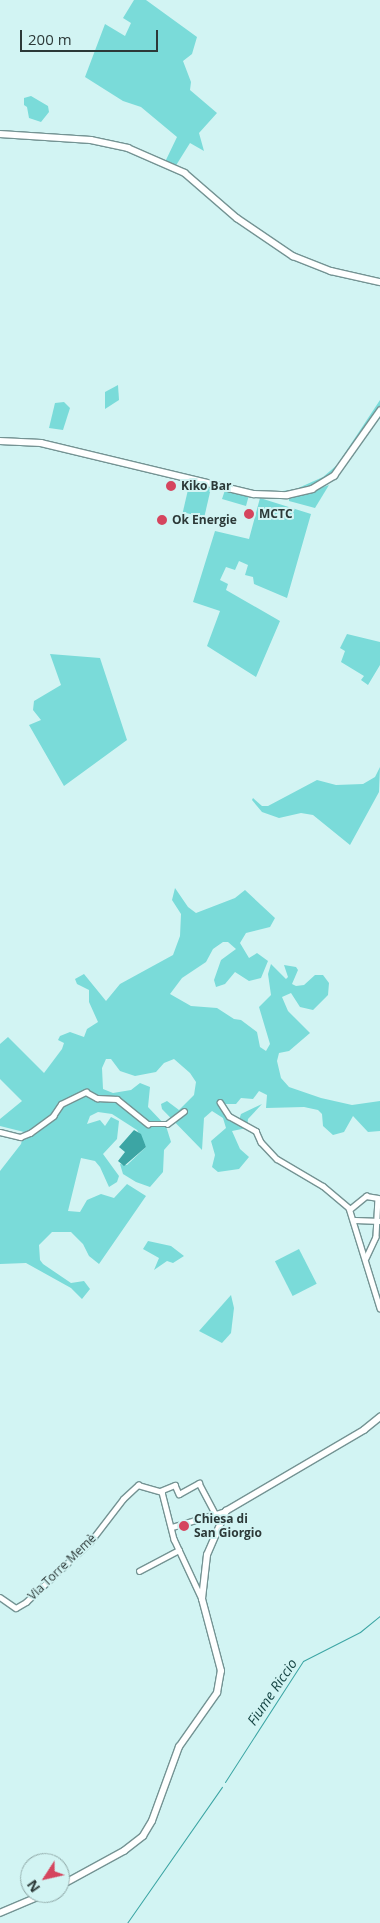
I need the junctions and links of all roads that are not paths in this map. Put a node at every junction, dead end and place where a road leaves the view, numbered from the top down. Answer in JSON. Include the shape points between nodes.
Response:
{"nodes":[{"id":1,"x":0,"y":134,"type":"edge"},
{"id":2,"x":380,"y":282,"type":"edge"},
{"id":3,"x":380,"y":411,"type":"edge"},
{"id":4,"x":0,"y":441,"type":"edge"},
{"id":5,"x":220,"y":1102,"type":"dead end"},
{"id":6,"x":184,"y":1111,"type":"dead end"},
{"id":7,"x":0,"y":1132,"type":"edge"},
{"id":8,"x":350,"y":1209,"type":"junction"},
{"id":9,"x":355,"y":1220,"type":"junction"},
{"id":10,"x":378,"y":1221,"type":"edge"},
{"id":11,"x":366,"y":1258,"type":"junction"},
{"id":12,"x":380,"y":1308,"type":"edge"},
{"id":13,"x":380,"y":1417,"type":"edge"},
{"id":14,"x":160,"y":1491,"type":"junction"},
{"id":15,"x":226,"y":1511,"type":"junction"},
{"id":16,"x":215,"y":1512,"type":"junction"},
{"id":17,"x":172,"y":1527,"type":"junction"},
{"id":18,"x":179,"y":1550,"type":"junction"},
{"id":19,"x":139,"y":1571,"type":"dead end"},
{"id":20,"x":0,"y":1596,"type":"edge"},
{"id":21,"x":202,"y":1599,"type":"junction"},
{"id":22,"x":70,"y":1881,"type":"edge"},
{"id":23,"x":24,"y":1903,"type":"edge"},
{"id":24,"x":0,"y":1913,"type":"edge"}],
"edges":[{"from":1,"to":2,"type":"main road","via":[[78,138],[128,148],[185,173],[237,218],[293,256],[331,271]]},
{"from":3,"to":4,"type":"main road","via":[[334,476],[312,489],[287,495],[254,494],[41,443]]},
{"from":5,"to":8,"type":"street","via":[[229,1116],[256,1131],[277,1160],[323,1186]]},
{"from":6,"to":7,"type":"street","via":[[167,1124],[148,1124],[117,1099],[97,1098],[86,1092],[60,1104],[53,1116],[30,1133],[20,1136]]},
{"from":8,"to":9,"type":"street"},
{"from":8,"to":10,"type":"street","via":[[366,1196],[377,1197]]},
{"from":9,"to":10,"type":"street"},
{"from":9,"to":11,"type":"street"},
{"from":10,"to":11,"type":"street"},
{"from":11,"to":12,"type":"street"},
{"from":13,"to":15,"type":"main road","via":[[364,1430]]},
{"from":14,"to":16,"type":"street","via":[[175,1485],[179,1494],[199,1483]]},
{"from":14,"to":17,"type":"street"},
{"from":14,"to":20,"type":"street","name":"Via Torre Memè","via":[[138,1485],[90,1542],[26,1602],[16,1608]]},
{"from":15,"to":16,"type":"street"},
{"from":15,"to":21,"type":"main road","via":[[207,1555]]},
{"from":16,"to":17,"type":"street"},
{"from":17,"to":18,"type":"street"},
{"from":18,"to":19,"type":"street"},
{"from":18,"to":21,"type":"street"},
{"from":21,"to":22,"type":"main road","via":[[221,1672],[217,1693],[179,1747],[152,1821],[143,1836],[124,1851]]},
{"from":23,"to":24,"type":"main road"}]}
